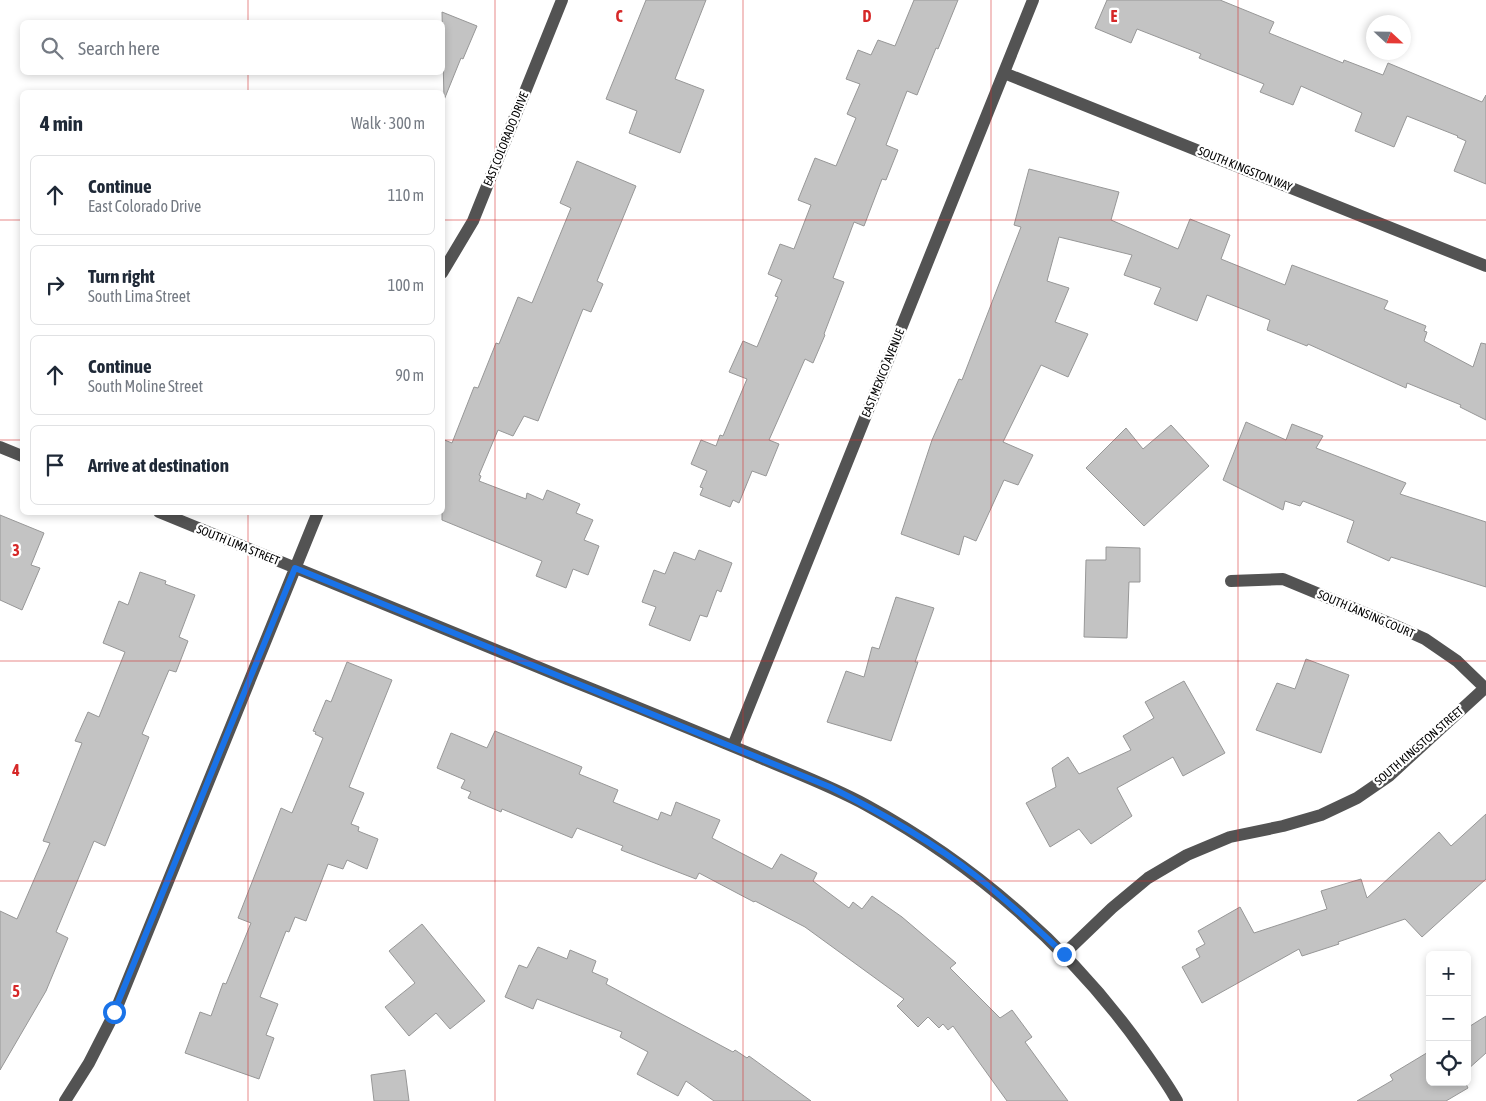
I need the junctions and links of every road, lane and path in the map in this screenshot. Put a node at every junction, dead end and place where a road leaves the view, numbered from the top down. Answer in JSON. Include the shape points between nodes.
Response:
{"nodes":[{"id":1,"x":562,"y":0,"type":"edge"},
{"id":2,"x":1033,"y":0,"type":"edge"},
{"id":3,"x":1004,"y":73,"type":"junction"},
{"id":4,"x":1486,"y":266,"type":"edge"},
{"id":5,"x":445,"y":268,"type":"edge"},
{"id":6,"x":0,"y":446,"type":"edge"},
{"id":7,"x":20,"y":455,"type":"edge"},
{"id":8,"x":166,"y":515,"type":"edge"},
{"id":9,"x":317,"y":515,"type":"edge"},
{"id":10,"x":295,"y":568,"type":"junction"},
{"id":11,"x":1230,"y":581,"type":"dead end"},
{"id":12,"x":1486,"y":688,"type":"edge"},
{"id":13,"x":733,"y":746,"type":"junction"},
{"id":14,"x":1064,"y":954,"type":"junction"},
{"id":15,"x":65,"y":1101,"type":"edge"},
{"id":16,"x":1177,"y":1101,"type":"edge"}],
"edges":[{"from":1,"to":5,"type":"street","name":"EAST COLORADO DRIVE","via":[[473,221]]},
{"from":2,"to":3,"type":"street","name":"EAST MEXICO AVENUE"},
{"from":3,"to":4,"type":"street","name":"SOUTH KINGSTON WAY"},
{"from":3,"to":13,"type":"street","name":"EAST MEXICO AVENUE"},
{"from":6,"to":7,"type":"street"},
{"from":8,"to":10,"type":"street","name":"SOUTH LIMA STREET"},
{"from":9,"to":10,"type":"street"},
{"from":10,"to":13,"type":"street","name":"SOUTH LIMA STREET"},
{"from":10,"to":15,"type":"street","via":[[114,1012],[89,1063]]},
{"from":11,"to":12,"type":"street","name":"SOUTH LANSING COURT","via":[[1283,579],[1386,621],[1425,639],[1457,661]]},
{"from":12,"to":14,"type":"street","name":"SOUTH KINGSTON STREET","via":[[1389,776],[1356,798],[1321,815],[1230,838],[1187,855],[1148,878]]},
{"from":13,"to":14,"type":"street","name":"SOUTH LIMA STREET","via":[[868,806],[940,850],[1008,901]]},
{"from":14,"to":16,"type":"street","name":"SOUTH LIMA STREET","via":[[1120,1018]]}]}
